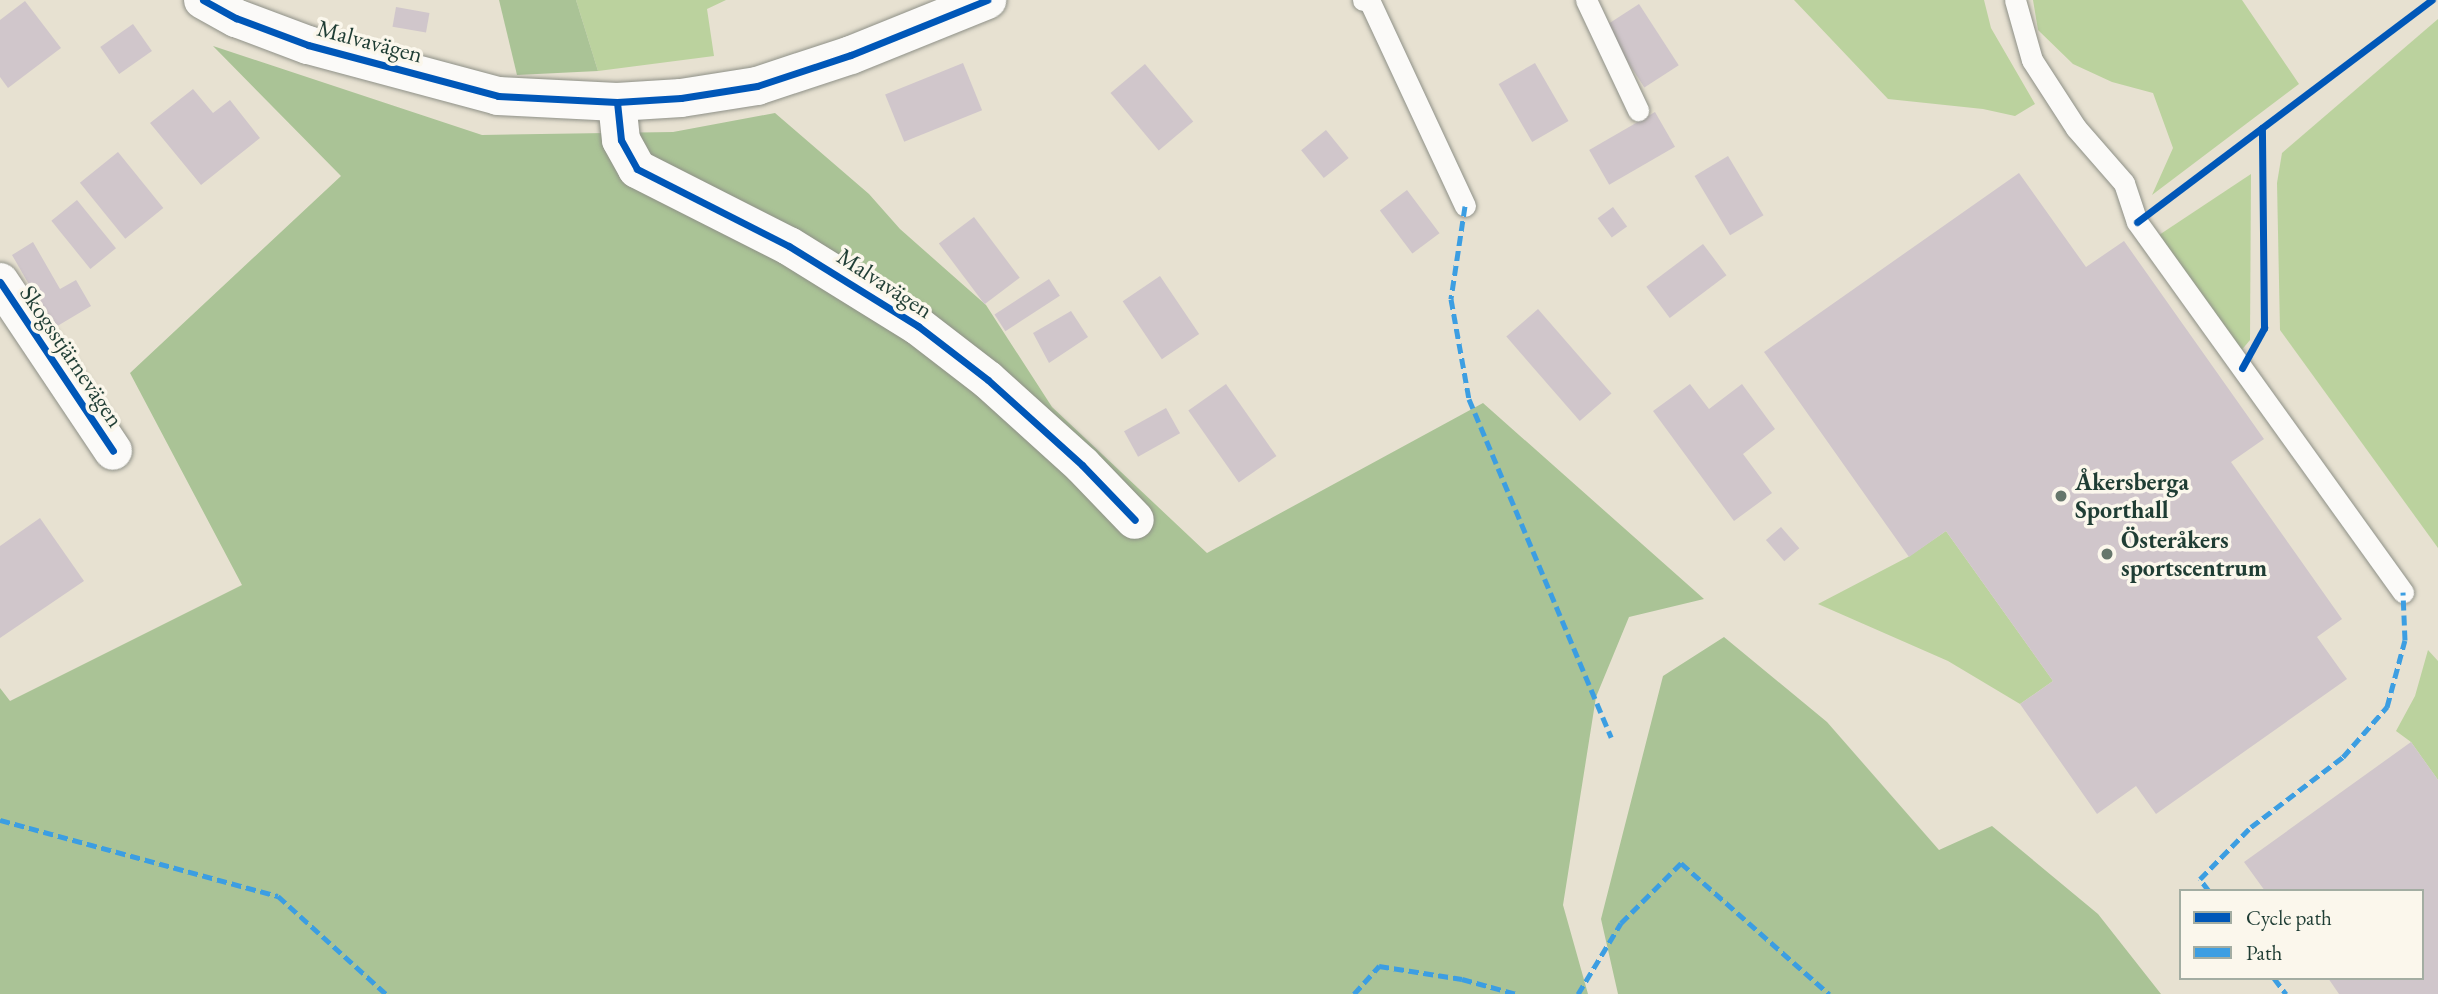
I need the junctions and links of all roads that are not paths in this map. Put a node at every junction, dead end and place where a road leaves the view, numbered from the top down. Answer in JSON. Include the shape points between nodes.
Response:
{"nodes":[{"id":1,"x":202,"y":0,"type":"edge"},
{"id":2,"x":987,"y":0,"type":"edge"},
{"id":3,"x":1363,"y":0,"type":"edge"},
{"id":4,"x":1370,"y":0,"type":"edge"},
{"id":5,"x":1586,"y":0,"type":"edge"},
{"id":6,"x":2015,"y":0,"type":"edge"},
{"id":7,"x":617,"y":102,"type":"junction"},
{"id":8,"x":1638,"y":110,"type":"dead end"},
{"id":9,"x":1465,"y":206,"type":"dead end"},
{"id":10,"x":0,"y":282,"type":"edge"},
{"id":11,"x":113,"y":451,"type":"dead end"},
{"id":12,"x":1135,"y":520,"type":"dead end"},
{"id":13,"x":2403,"y":592,"type":"dead end"}],
"edges":[{"from":1,"to":7,"type":"street","name":"Malvavägen","via":[[236,19],[308,46],[498,96]]},
{"from":2,"to":7,"type":"street","name":"Malvavägen","via":[[851,55],[757,86]]},
{"from":3,"to":4,"type":"lane"},
{"from":4,"to":9,"type":"lane"},
{"from":5,"to":8,"type":"lane"},
{"from":6,"to":13,"type":"lane","via":[[2032,60],[2076,128],[2123,183],[2137,222]]},
{"from":7,"to":12,"type":"street","name":"Malvavägen","via":[[621,139],[638,169],[789,246],[918,326],[997,388]]},
{"from":10,"to":11,"type":"street","name":"Skogsstjärnevägen"}]}
